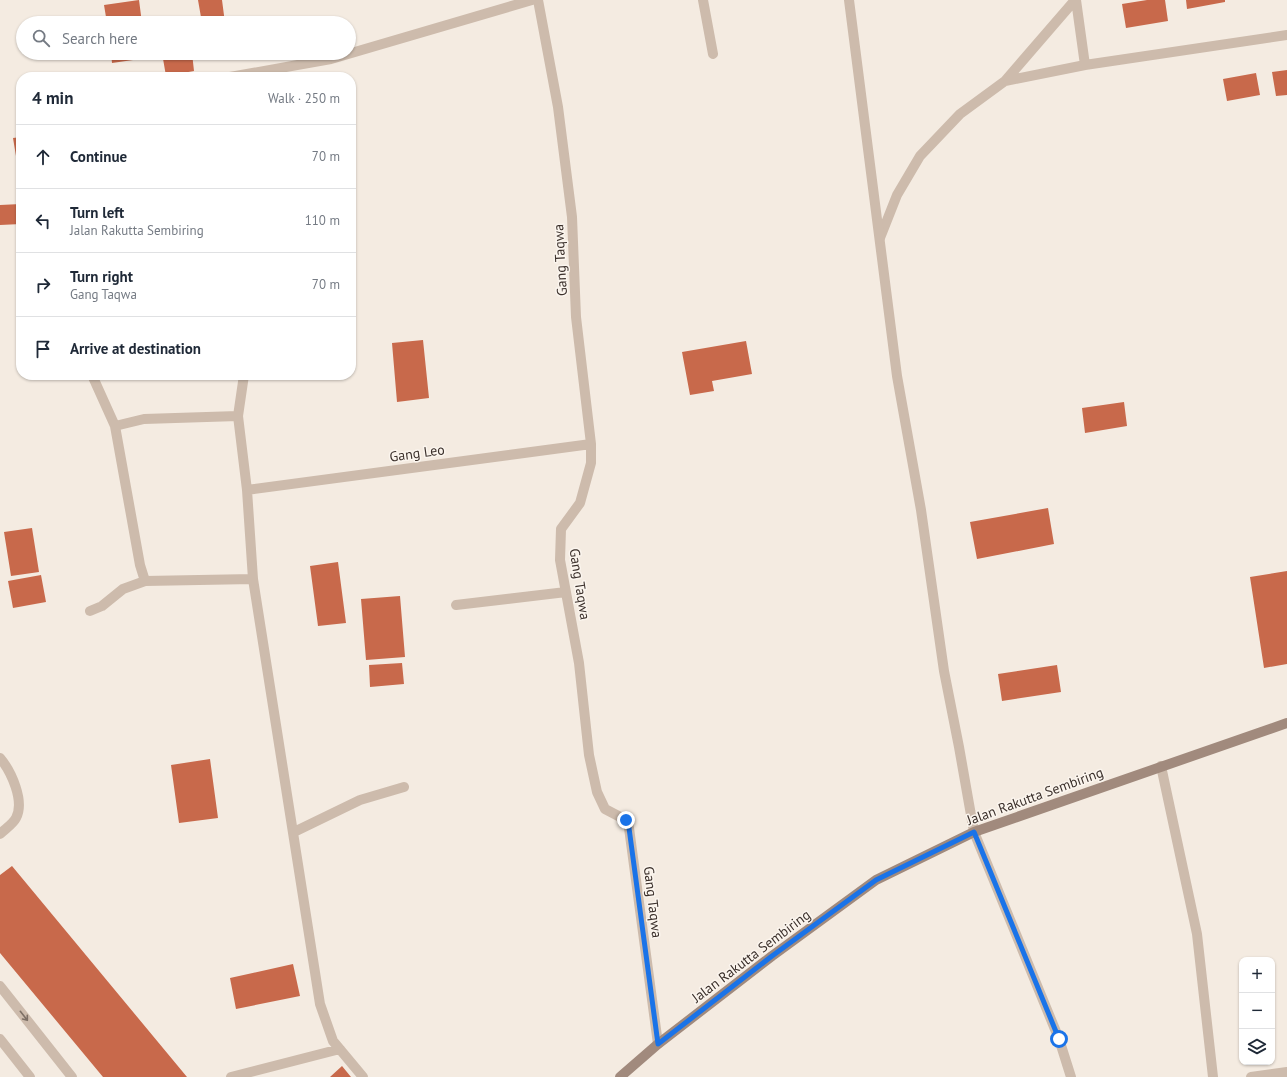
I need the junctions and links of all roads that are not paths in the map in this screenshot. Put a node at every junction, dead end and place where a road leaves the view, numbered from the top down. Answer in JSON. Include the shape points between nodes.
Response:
{"nodes":[{"id":1,"x":532,"y":0,"type":"edge"},
{"id":2,"x":538,"y":0,"type":"edge"},
{"id":3,"x":703,"y":0,"type":"edge"},
{"id":4,"x":849,"y":0,"type":"edge"},
{"id":5,"x":1075,"y":0,"type":"edge"},
{"id":6,"x":1287,"y":35,"type":"edge"},
{"id":7,"x":356,"y":52,"type":"edge"},
{"id":8,"x":713,"y":54,"type":"dead end"},
{"id":9,"x":327,"y":60,"type":"edge"},
{"id":10,"x":1085,"y":65,"type":"junction"},
{"id":11,"x":283,"y":72,"type":"edge"},
{"id":12,"x":1005,"y":81,"type":"junction"},
{"id":13,"x":880,"y":238,"type":"junction"},
{"id":14,"x":94,"y":380,"type":"edge"},
{"id":15,"x":243,"y":380,"type":"edge"},
{"id":16,"x":238,"y":416,"type":"junction"},
{"id":17,"x":115,"y":426,"type":"junction"},
{"id":18,"x":591,"y":444,"type":"junction"},
{"id":19,"x":247,"y":490,"type":"junction"},
{"id":20,"x":253,"y":579,"type":"junction"},
{"id":21,"x":145,"y":581,"type":"junction"},
{"id":22,"x":566,"y":592,"type":"junction"},
{"id":23,"x":456,"y":605,"type":"dead end"},
{"id":24,"x":90,"y":611,"type":"dead end"},
{"id":25,"x":1287,"y":723,"type":"edge"},
{"id":26,"x":0,"y":758,"type":"edge"},
{"id":27,"x":1161,"y":766,"type":"junction"},
{"id":28,"x":404,"y":787,"type":"dead end"},
{"id":29,"x":294,"y":832,"type":"junction"},
{"id":30,"x":974,"y":832,"type":"junction"},
{"id":31,"x":0,"y":834,"type":"edge"},
{"id":32,"x":0,"y":986,"type":"edge"},
{"id":33,"x":0,"y":1039,"type":"edge"},
{"id":34,"x":658,"y":1044,"type":"junction"},
{"id":35,"x":340,"y":1049,"type":"junction"},
{"id":36,"x":1287,"y":1072,"type":"edge"},
{"id":37,"x":30,"y":1077,"type":"edge"},
{"id":38,"x":72,"y":1077,"type":"edge"},
{"id":39,"x":231,"y":1077,"type":"edge"},
{"id":40,"x":363,"y":1077,"type":"edge"},
{"id":41,"x":620,"y":1077,"type":"edge"},
{"id":42,"x":1071,"y":1077,"type":"edge"},
{"id":43,"x":1213,"y":1077,"type":"edge"},
{"id":44,"x":1251,"y":1077,"type":"edge"}],
"edges":[{"from":1,"to":7,"type":"street"},
{"from":2,"to":18,"type":"street","name":"Gang Taqwa","via":[[558,107],[572,218],[576,317]]},
{"from":3,"to":8,"type":"street"},
{"from":4,"to":13,"type":"street"},
{"from":5,"to":10,"type":"street"},
{"from":5,"to":12,"type":"street"},
{"from":6,"to":10,"type":"street"},
{"from":9,"to":11,"type":"street"},
{"from":10,"to":12,"type":"street"},
{"from":12,"to":13,"type":"street","via":[[960,114],[920,156],[897,195]]},
{"from":13,"to":30,"type":"street","via":[[897,376],[921,510],[944,671]]},
{"from":14,"to":17,"type":"street"},
{"from":15,"to":16,"type":"street"},
{"from":16,"to":17,"type":"street","via":[[144,420]]},
{"from":16,"to":19,"type":"street"},
{"from":17,"to":21,"type":"street"},
{"from":18,"to":19,"type":"street","name":"Gang Leo"},
{"from":18,"to":22,"type":"street","name":"Gang Taqwa","via":[[590,463],[580,503],[561,529],[560,560]]},
{"from":19,"to":20,"type":"street"},
{"from":20,"to":21,"type":"street"},
{"from":20,"to":29,"type":"street"},
{"from":21,"to":24,"type":"street","via":[[123,589],[102,606]]},
{"from":22,"to":23,"type":"street"},
{"from":22,"to":34,"type":"street","name":"Gang Taqwa","via":[[579,663],[589,755],[597,792],[605,809],[626,820],[629,828]]},
{"from":25,"to":27,"type":"main road","name":"Jalan Rakutta Sembiring"},
{"from":26,"to":31,"type":"street","via":[[14,779],[18,804],[15,819]]},
{"from":27,"to":30,"type":"main road","name":"Jalan Rakutta Sembiring"},
{"from":27,"to":43,"type":"street","via":[[1197,934]]},
{"from":28,"to":29,"type":"street","via":[[360,800]]},
{"from":29,"to":35,"type":"street","via":[[320,1004],[333,1040]]},
{"from":30,"to":34,"type":"main road","name":"Jalan Rakutta Sembiring","via":[[876,880]]},
{"from":30,"to":42,"type":"street","via":[[1059,1039]]},
{"from":32,"to":38,"type":"street","one_way":true},
{"from":33,"to":37,"type":"street"},
{"from":34,"to":41,"type":"main road","name":"Jalan Rakutta Sembiring"},
{"from":35,"to":39,"type":"street"},
{"from":35,"to":40,"type":"street"},
{"from":36,"to":44,"type":"street"}]}
